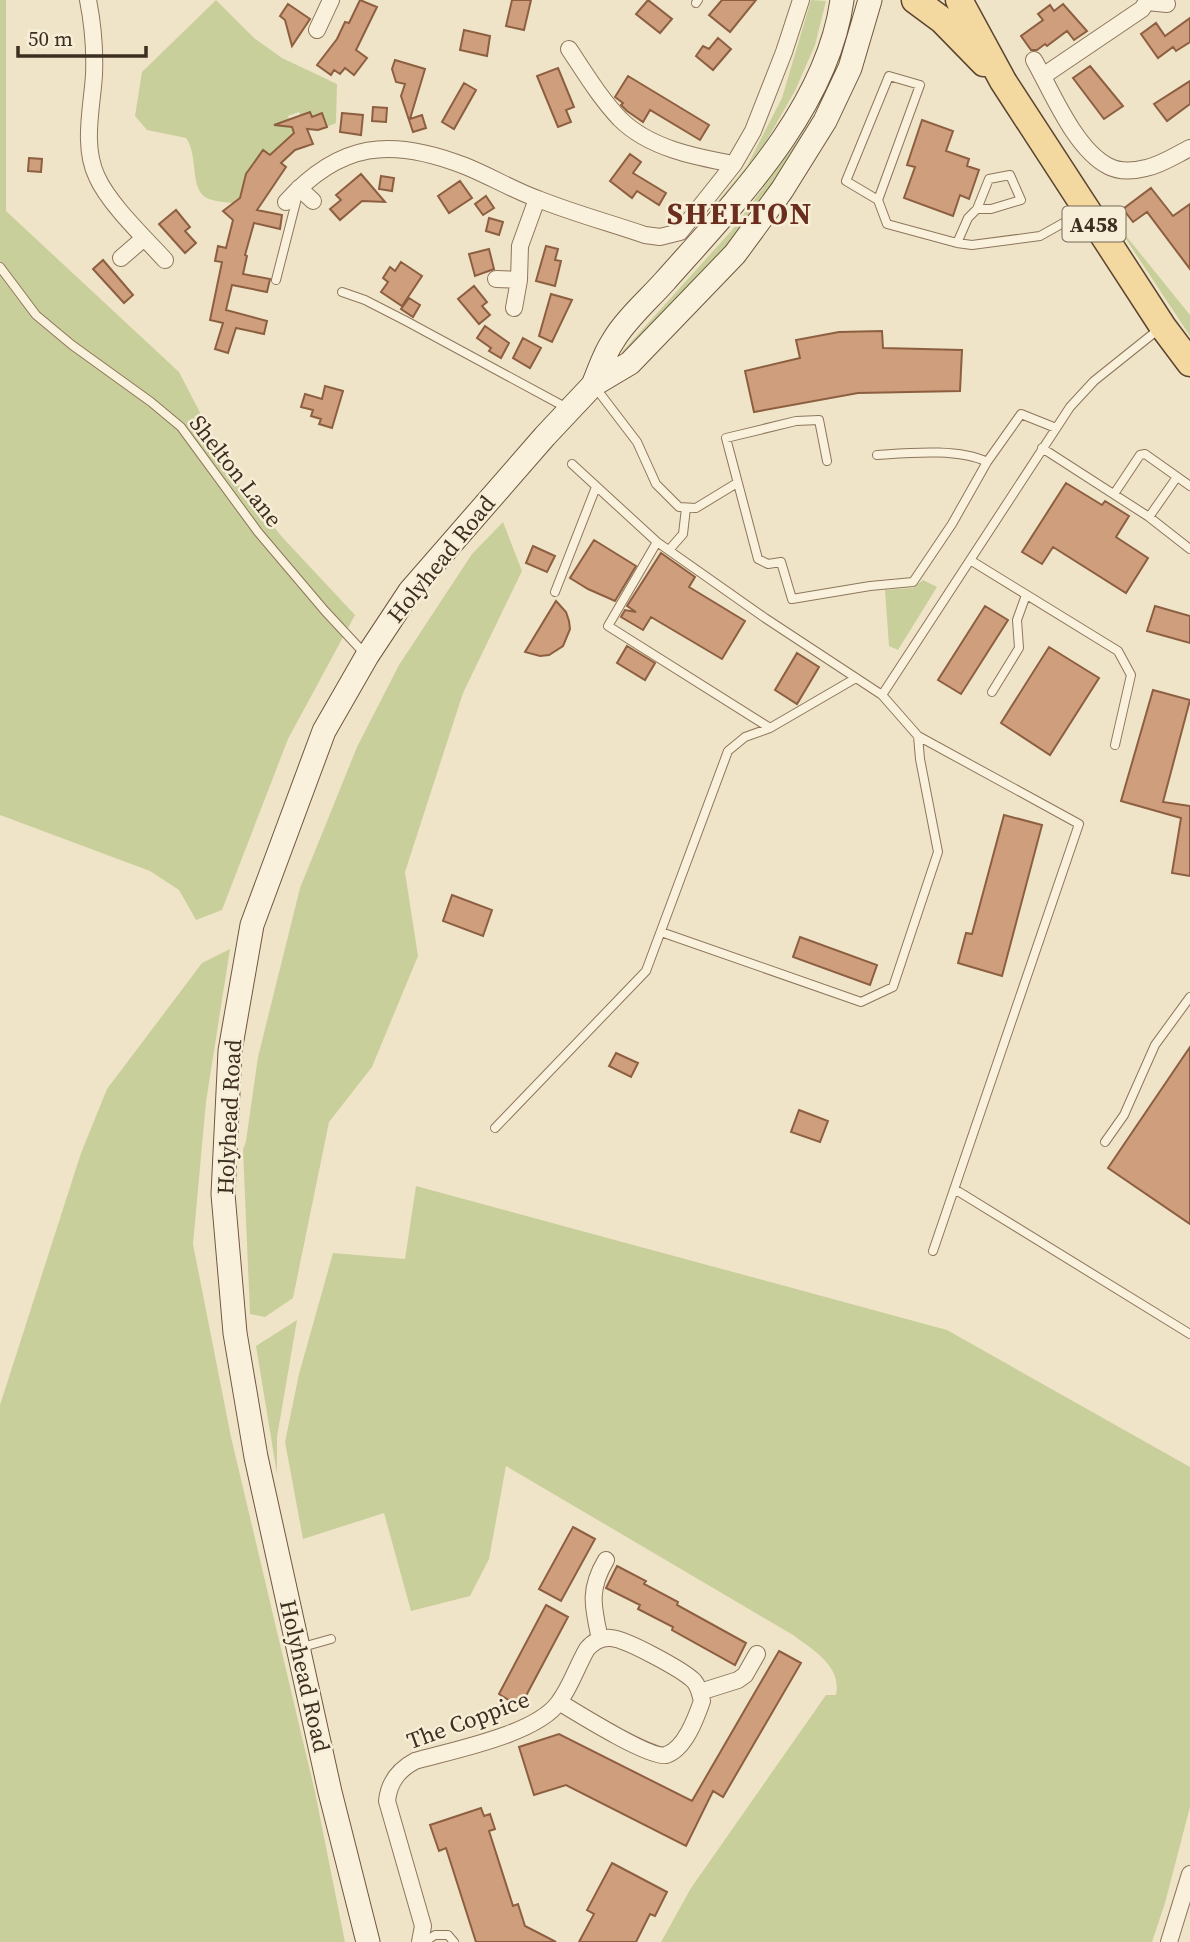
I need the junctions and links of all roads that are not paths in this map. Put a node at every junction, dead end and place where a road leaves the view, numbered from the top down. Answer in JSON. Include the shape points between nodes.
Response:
{"nodes":[{"id":1,"x":88,"y":0,"type":"edge"},
{"id":2,"x":331,"y":0,"type":"edge"},
{"id":3,"x":801,"y":0,"type":"edge"},
{"id":4,"x":842,"y":0,"type":"edge"},
{"id":5,"x":870,"y":0,"type":"edge"},
{"id":6,"x":915,"y":0,"type":"edge"},
{"id":7,"x":946,"y":0,"type":"edge"},
{"id":8,"x":1148,"y":1,"type":"edge"},
{"id":9,"x":1167,"y":4,"type":"dead end"},
{"id":10,"x":964,"y":8,"type":"edge"},
{"id":11,"x":317,"y":30,"type":"dead end"},
{"id":12,"x":569,"y":49,"type":"dead end"},
{"id":13,"x":1034,"y":61,"type":"dead end"},
{"id":14,"x":1043,"y":76,"type":"junction"},
{"id":15,"x":1003,"y":82,"type":"junction"},
{"id":16,"x":1190,"y":148,"type":"edge"},
{"id":17,"x":734,"y":164,"type":"junction"},
{"id":18,"x":299,"y":188,"type":"junction"},
{"id":19,"x":537,"y":199,"type":"junction"},
{"id":20,"x":878,"y":200,"type":"junction"},
{"id":21,"x":313,"y":201,"type":"dead end"},
{"id":22,"x":286,"y":202,"type":"dead end"},
{"id":23,"x":977,"y":209,"type":"junction"},
{"id":24,"x":1086,"y":211,"type":"junction"},
{"id":25,"x":144,"y":238,"type":"junction"},
{"id":26,"x":957,"y":243,"type":"junction"},
{"id":27,"x":121,"y":258,"type":"dead end"},
{"id":28,"x":165,"y":260,"type":"dead end"},
{"id":29,"x":0,"y":267,"type":"edge"},
{"id":30,"x":496,"y":279,"type":"dead end"},
{"id":31,"x":276,"y":280,"type":"dead end"},
{"id":32,"x":519,"y":280,"type":"junction"},
{"id":33,"x":342,"y":292,"type":"dead end"},
{"id":34,"x":514,"y":308,"type":"dead end"},
{"id":35,"x":1163,"y":327,"type":"junction"},
{"id":36,"x":1190,"y":363,"type":"edge"},
{"id":37,"x":593,"y":385,"type":"junction"},
{"id":38,"x":570,"y":410,"type":"junction"},
{"id":39,"x":1056,"y":428,"type":"junction"},
{"id":40,"x":1042,"y":448,"type":"junction"},
{"id":41,"x":877,"y":455,"type":"dead end"},
{"id":42,"x":827,"y":461,"type":"dead end"},
{"id":43,"x":986,"y":461,"type":"junction"},
{"id":44,"x":572,"y":464,"type":"dead end"},
{"id":45,"x":1177,"y":477,"type":"junction"},
{"id":46,"x":737,"y":484,"type":"junction"},
{"id":47,"x":1190,"y":486,"type":"edge"},
{"id":48,"x":596,"y":487,"type":"junction"},
{"id":49,"x":1114,"y":494,"type":"junction"},
{"id":50,"x":686,"y":508,"type":"junction"},
{"id":51,"x":1149,"y":517,"type":"junction"},
{"id":52,"x":657,"y":542,"type":"junction"},
{"id":53,"x":1190,"y":549,"type":"edge"},
{"id":54,"x":669,"y":550,"type":"junction"},
{"id":55,"x":970,"y":560,"type":"junction"},
{"id":56,"x":555,"y":593,"type":"dead end"},
{"id":57,"x":1026,"y":595,"type":"junction"},
{"id":58,"x":367,"y":656,"type":"junction"},
{"id":59,"x":856,"y":678,"type":"junction"},
{"id":60,"x":992,"y":691,"type":"dead end"},
{"id":61,"x":882,"y":695,"type":"junction"},
{"id":62,"x":770,"y":728,"type":"junction"},
{"id":63,"x":918,"y":736,"type":"junction"},
{"id":64,"x":1115,"y":746,"type":"dead end"},
{"id":65,"x":661,"y":932,"type":"junction"},
{"id":66,"x":1190,"y":997,"type":"edge"},
{"id":67,"x":495,"y":1128,"type":"dead end"},
{"id":68,"x":1105,"y":1142,"type":"dead end"},
{"id":69,"x":956,"y":1190,"type":"junction"},
{"id":70,"x":933,"y":1251,"type":"dead end"},
{"id":71,"x":1190,"y":1334,"type":"edge"},
{"id":72,"x":606,"y":1560,"type":"dead end"},
{"id":73,"x":331,"y":1639,"type":"dead end"},
{"id":74,"x":600,"y":1639,"type":"junction"},
{"id":75,"x":299,"y":1648,"type":"junction"},
{"id":76,"x":757,"y":1654,"type":"dead end"},
{"id":77,"x":700,"y":1692,"type":"junction"},
{"id":78,"x":559,"y":1703,"type":"junction"},
{"id":79,"x":1190,"y":1874,"type":"edge"},
{"id":80,"x":368,"y":1942,"type":"edge"},
{"id":81,"x":422,"y":1942,"type":"edge"},
{"id":82,"x":454,"y":1942,"type":"edge"},
{"id":83,"x":1170,"y":1942,"type":"edge"}],
"edges":[{"from":1,"to":25,"type":"street","via":[[94,38],[92,164],[107,192]]},
{"from":2,"to":11,"type":"street"},
{"from":3,"to":17,"type":"street","via":[[753,131]]},
{"from":4,"to":37,"type":"main road","name":"Holyhead Road","via":[[829,52],[792,125],[727,210],[613,341]]},
{"from":5,"to":37,"type":"main road","name":"Holyhead Road","via":[[839,93],[782,190],[736,254],[630,363]]},
{"from":6,"to":15,"type":"main road","number":"A458","via":[[942,20]]},
{"from":7,"to":10,"type":"main road","number":"A458"},
{"from":8,"to":9,"type":"street"},
{"from":8,"to":14,"type":"street"},
{"from":10,"to":15,"type":"main road","number":"A458"},
{"from":12,"to":17,"type":"street","via":[[622,121],[673,151]]},
{"from":13,"to":14,"type":"street"},
{"from":14,"to":16,"type":"street","via":[[1077,136],[1108,166],[1148,168]]},
{"from":15,"to":24,"type":"main road","number":"A458"},
{"from":17,"to":19,"type":"street","via":[[680,232],[660,237]]},
{"from":18,"to":19,"type":"street","via":[[331,163],[381,148],[463,165]]},
{"from":18,"to":21,"type":"street"},
{"from":18,"to":22,"type":"street"},
{"from":18,"to":31,"type":"lane"},
{"from":19,"to":32,"type":"street","via":[[520,246]]},
{"from":20,"to":20,"type":"lane","via":[[846,181],[890,76],[920,85]]},
{"from":20,"to":26,"type":"lane","via":[[887,224]]},
{"from":23,"to":23,"type":"lane","via":[[989,179],[1010,175],[1021,200]]},
{"from":23,"to":26,"type":"lane"},
{"from":24,"to":26,"type":"lane","via":[[1040,236]]},
{"from":24,"to":35,"type":"main road","number":"A458"},
{"from":25,"to":27,"type":"street"},
{"from":25,"to":28,"type":"street"},
{"from":29,"to":58,"type":"lane","name":"Shelton Lane","via":[[36,315],[181,427],[258,532]]},
{"from":30,"to":32,"type":"street"},
{"from":32,"to":34,"type":"street"},
{"from":33,"to":38,"type":"lane","via":[[406,321]]},
{"from":35,"to":36,"type":"main road","number":"A458"},
{"from":35,"to":39,"type":"lane","via":[[1094,381]]},
{"from":37,"to":38,"type":"main road","name":"Holyhead Road"},
{"from":37,"to":50,"type":"lane","via":[[637,442],[656,484],[679,507]]},
{"from":38,"to":58,"type":"main road","name":"Holyhead Road","via":[[410,591]]},
{"from":39,"to":40,"type":"lane"},
{"from":39,"to":43,"type":"lane","via":[[1021,414]]},
{"from":40,"to":49,"type":"lane"},
{"from":40,"to":55,"type":"lane"},
{"from":41,"to":43,"type":"lane","via":[[973,455]]},
{"from":42,"to":46,"type":"lane","via":[[819,420],[726,438]]},
{"from":43,"to":46,"type":"lane","via":[[952,524],[912,582],[792,599],[781,562],[768,564],[758,559]]},
{"from":44,"to":48,"type":"lane"},
{"from":45,"to":47,"type":"lane"},
{"from":45,"to":49,"type":"lane","via":[[1140,455]]},
{"from":45,"to":51,"type":"lane"},
{"from":46,"to":50,"type":"lane","via":[[696,508]]},
{"from":48,"to":52,"type":"lane"},
{"from":48,"to":56,"type":"lane"},
{"from":49,"to":51,"type":"lane"},
{"from":50,"to":54,"type":"lane","via":[[683,534]]},
{"from":51,"to":53,"type":"lane"},
{"from":52,"to":54,"type":"lane"},
{"from":52,"to":62,"type":"lane","via":[[608,626]]},
{"from":54,"to":59,"type":"lane"},
{"from":55,"to":57,"type":"lane"},
{"from":55,"to":61,"type":"lane"},
{"from":57,"to":60,"type":"lane","via":[[1017,620],[1019,648]]},
{"from":57,"to":64,"type":"lane","via":[[1118,651],[1131,675]]},
{"from":58,"to":75,"type":"main road","name":"Holyhead Road","via":[[324,731],[252,925],[230,1051],[223,1194],[235,1333],[256,1457]]},
{"from":59,"to":61,"type":"lane"},
{"from":59,"to":62,"type":"lane"},
{"from":61,"to":63,"type":"lane"},
{"from":62,"to":65,"type":"lane","via":[[746,737],[728,751]]},
{"from":63,"to":65,"type":"lane","via":[[938,852],[893,987],[861,1002]]},
{"from":63,"to":69,"type":"lane","via":[[1079,824]]},
{"from":65,"to":67,"type":"lane","via":[[646,971]]},
{"from":66,"to":68,"type":"lane","via":[[1155,1045],[1124,1115]]},
{"from":69,"to":70,"type":"lane"},
{"from":69,"to":71,"type":"lane"},
{"from":72,"to":74,"type":"street","via":[[593,1587]]},
{"from":73,"to":75,"type":"lane"},
{"from":74,"to":77,"type":"street","via":[[621,1640],[663,1662],[692,1679]]},
{"from":74,"to":78,"type":"street","name":"The Coppice","via":[[587,1649]]},
{"from":75,"to":80,"type":"main road","name":"Holyhead Road"},
{"from":76,"to":77,"type":"street","via":[[738,1680]]},
{"from":77,"to":78,"type":"street","name":"The Coppice","via":[[702,1701],[681,1743],[664,1755],[640,1748]]},
{"from":78,"to":81,"type":"street","name":"The Coppice","via":[[523,1728],[415,1761],[396,1776],[388,1792],[388,1811],[423,1926]]},
{"from":79,"to":83,"type":"street"},
{"from":81,"to":82,"type":"lane","name":"The Coppice","via":[[448,1935]]}]}
